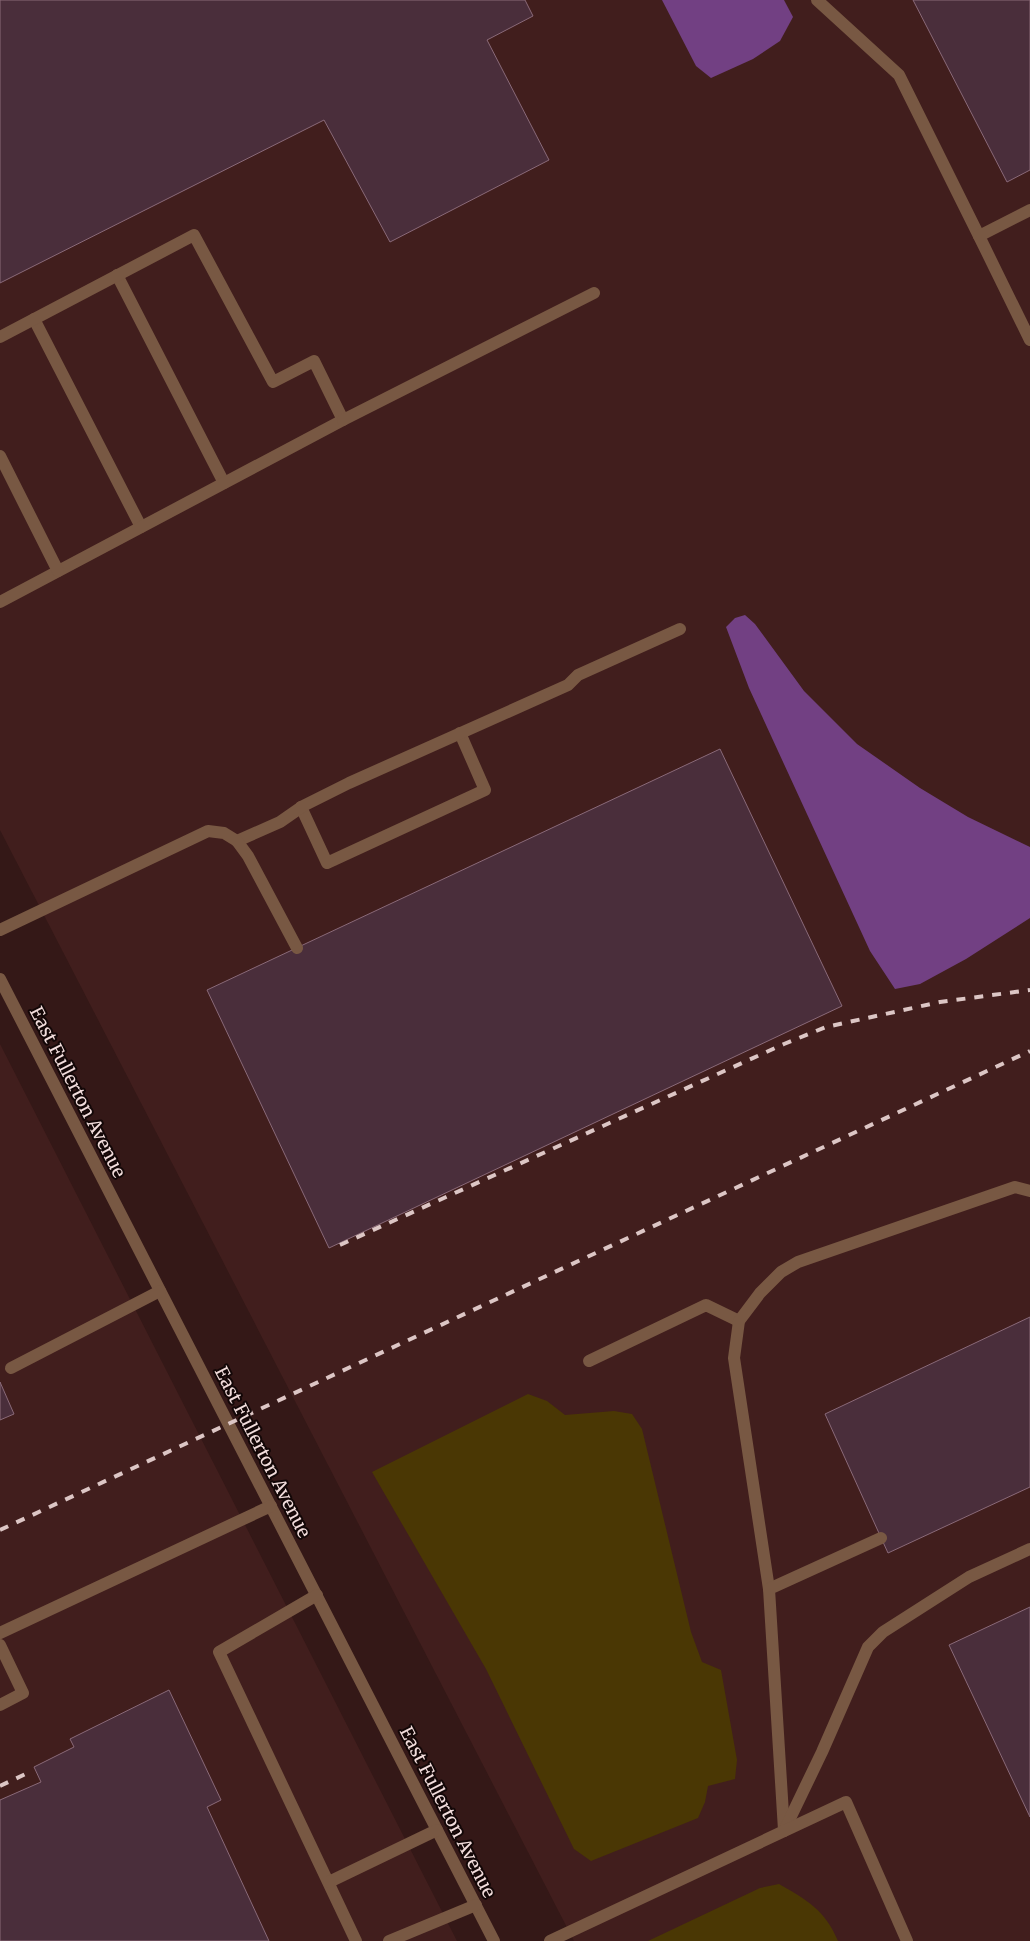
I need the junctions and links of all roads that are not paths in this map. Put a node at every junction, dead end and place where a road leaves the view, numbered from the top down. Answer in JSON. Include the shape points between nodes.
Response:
{"nodes":[{"id":1,"x":817,"y":0,"type":"edge"},
{"id":2,"x":1030,"y":210,"type":"edge"},
{"id":3,"x":979,"y":236,"type":"junction"},
{"id":4,"x":117,"y":275,"type":"junction"},
{"id":5,"x":594,"y":293,"type":"dead end"},
{"id":6,"x":34,"y":319,"type":"junction"},
{"id":7,"x":0,"y":337,"type":"edge"},
{"id":8,"x":1030,"y":340,"type":"edge"},
{"id":9,"x":343,"y":420,"type":"junction"},
{"id":10,"x":0,"y":456,"type":"edge"},
{"id":11,"x":224,"y":483,"type":"junction"},
{"id":12,"x":141,"y":527,"type":"junction"},
{"id":13,"x":58,"y":571,"type":"junction"},
{"id":14,"x":0,"y":602,"type":"edge"},
{"id":15,"x":680,"y":628,"type":"dead end"},
{"id":16,"x":460,"y":733,"type":"junction"},
{"id":17,"x":301,"y":807,"type":"junction"},
{"id":18,"x":237,"y":841,"type":"junction"},
{"id":19,"x":0,"y":930,"type":"edge"},
{"id":20,"x":297,"y":948,"type":"dead end"},
{"id":21,"x":0,"y":979,"type":"edge"},
{"id":22,"x":1030,"y":1191,"type":"edge"},
{"id":23,"x":160,"y":1291,"type":"junction"},
{"id":24,"x":739,"y":1321,"type":"junction"},
{"id":25,"x":589,"y":1361,"type":"dead end"},
{"id":26,"x":11,"y":1368,"type":"dead end"},
{"id":27,"x":270,"y":1506,"type":"junction"},
{"id":28,"x":881,"y":1538,"type":"dead end"},
{"id":29,"x":1030,"y":1549,"type":"edge"},
{"id":30,"x":769,"y":1589,"type":"junction"},
{"id":31,"x":317,"y":1596,"type":"junction"},
{"id":32,"x":0,"y":1633,"type":"edge"},
{"id":33,"x":0,"y":1645,"type":"edge"},
{"id":34,"x":0,"y":1705,"type":"edge"},
{"id":35,"x":437,"y":1830,"type":"junction"},
{"id":36,"x":784,"y":1831,"type":"junction"},
{"id":37,"x":328,"y":1882,"type":"junction"},
{"id":38,"x":476,"y":1905,"type":"junction"},
{"id":39,"x":356,"y":1941,"type":"edge"},
{"id":40,"x":389,"y":1941,"type":"edge"},
{"id":41,"x":494,"y":1941,"type":"edge"},
{"id":42,"x":550,"y":1941,"type":"edge"},
{"id":43,"x":907,"y":1941,"type":"edge"}],
"edges":[{"from":1,"to":3,"type":"street","via":[[899,75]]},
{"from":2,"to":3,"type":"street"},
{"from":3,"to":8,"type":"street"},
{"from":4,"to":6,"type":"street"},
{"from":4,"to":9,"type":"street","via":[[194,235],[273,382],[314,361]]},
{"from":4,"to":11,"type":"street"},
{"from":5,"to":9,"type":"street"},
{"from":6,"to":7,"type":"street"},
{"from":6,"to":12,"type":"street"},
{"from":9,"to":11,"type":"street"},
{"from":10,"to":13,"type":"street"},
{"from":11,"to":12,"type":"street"},
{"from":12,"to":13,"type":"street"},
{"from":13,"to":14,"type":"street"},
{"from":15,"to":16,"type":"street","via":[[578,675],[568,685]]},
{"from":16,"to":17,"type":"street"},
{"from":16,"to":17,"type":"street","via":[[485,790],[327,863]]},
{"from":17,"to":18,"type":"street","via":[[280,822]]},
{"from":18,"to":19,"type":"street","via":[[224,833],[208,831]]},
{"from":18,"to":20,"type":"street"},
{"from":21,"to":23,"type":"street","name":"East Fullerton Avenue"},
{"from":22,"to":24,"type":"street","via":[[1015,1187],[798,1262],[760,1293]]},
{"from":23,"to":26,"type":"street"},
{"from":23,"to":27,"type":"street","name":"East Fullerton Avenue"},
{"from":24,"to":25,"type":"street","via":[[706,1305]]},
{"from":24,"to":30,"type":"street","via":[[734,1358]]},
{"from":27,"to":31,"type":"street","name":"East Fullerton Avenue"},
{"from":27,"to":32,"type":"street"},
{"from":28,"to":30,"type":"street"},
{"from":29,"to":36,"type":"street","via":[[969,1577],[883,1632],[868,1647]]},
{"from":30,"to":36,"type":"street"},
{"from":31,"to":35,"type":"street","name":"East Fullerton Avenue"},
{"from":31,"to":37,"type":"street","via":[[220,1652]]},
{"from":33,"to":34,"type":"street","via":[[22,1694]]},
{"from":35,"to":37,"type":"street"},
{"from":35,"to":38,"type":"street","name":"East Fullerton Avenue"},
{"from":36,"to":42,"type":"street"},
{"from":36,"to":43,"type":"street","via":[[846,1802]]},
{"from":37,"to":39,"type":"street"},
{"from":38,"to":40,"type":"street"},
{"from":38,"to":41,"type":"street","name":"East Fullerton Avenue"}]}
